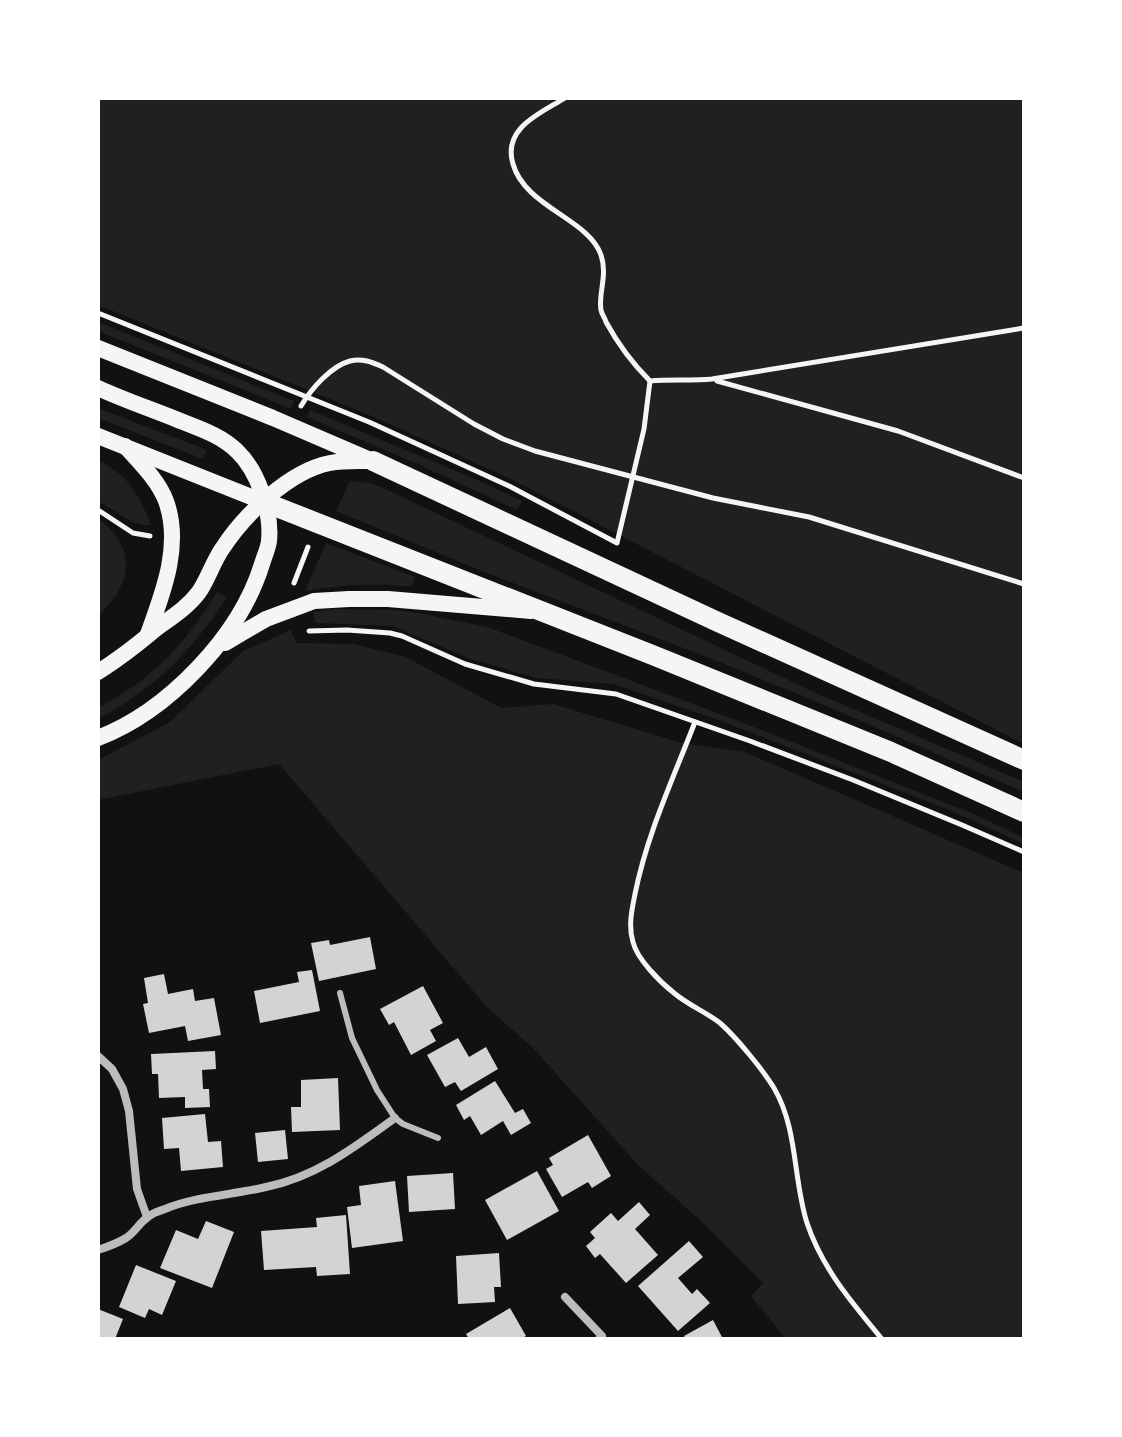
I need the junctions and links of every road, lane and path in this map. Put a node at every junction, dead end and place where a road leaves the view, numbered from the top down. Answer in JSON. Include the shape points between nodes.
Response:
{"nodes":[{"id":1,"x":565,"y":98,"type":"edge"},
{"id":2,"x":98,"y":313,"type":"edge"},
{"id":3,"x":1024,"y":328,"type":"edge"},
{"id":4,"x":98,"y":348,"type":"edge"},
{"id":5,"x":712,"y":379,"type":"junction"},
{"id":6,"x":650,"y":381,"type":"junction"},
{"id":7,"x":98,"y":388,"type":"edge"},
{"id":8,"x":307,"y":397,"type":"junction"},
{"id":9,"x":98,"y":436,"type":"edge"},
{"id":10,"x":125,"y":446,"type":"junction"},
{"id":11,"x":373,"y":461,"type":"junction"},
{"id":12,"x":1024,"y":478,"type":"edge"},
{"id":13,"x":264,"y":502,"type":"junction"},
{"id":14,"x":1024,"y":584,"type":"edge"},
{"id":15,"x":545,"y":613,"type":"junction"},
{"id":16,"x":347,"y":630,"type":"dead end"},
{"id":17,"x":148,"y":636,"type":"junction"},
{"id":18,"x":211,"y":652,"type":"junction"},
{"id":19,"x":98,"y":672,"type":"edge"},
{"id":20,"x":695,"y":722,"type":"junction"},
{"id":21,"x":98,"y":738,"type":"edge"},
{"id":22,"x":1024,"y":760,"type":"edge"},
{"id":23,"x":1024,"y":812,"type":"edge"},
{"id":24,"x":1024,"y":852,"type":"edge"},
{"id":25,"x":340,"y":993,"type":"dead end"},
{"id":26,"x":98,"y":1056,"type":"edge"},
{"id":27,"x":395,"y":1118,"type":"junction"},
{"id":28,"x":438,"y":1138,"type":"dead end"},
{"id":29,"x":147,"y":1217,"type":"junction"},
{"id":30,"x":98,"y":1250,"type":"edge"},
{"id":31,"x":565,"y":1297,"type":"dead end"},
{"id":32,"x":603,"y":1338,"type":"edge"},
{"id":33,"x":882,"y":1339,"type":"edge"}],
"edges":[{"from":1,"to":6,"type":"path","via":[[514,135],[512,160],[518,179],[592,239],[601,253],[601,311],[616,340]]},
{"from":2,"to":8,"type":"path"},
{"from":3,"to":5,"type":"path"},
{"from":4,"to":11,"type":"main road"},
{"from":5,"to":6,"type":"path"},
{"from":5,"to":12,"type":"path","via":[[898,431]]},
{"from":6,"to":8,"type":"path","via":[[617,543],[509,486]]},
{"from":7,"to":13,"type":"main road","via":[[224,441],[248,464]]},
{"from":8,"to":14,"type":"path","via":[[339,366],[372,362],[474,424],[535,451],[713,498],[809,517]]},
{"from":9,"to":10,"type":"main road"},
{"from":10,"to":13,"type":"main road"},
{"from":10,"to":17,"type":"main road","via":[[154,479],[171,522],[170,562]]},
{"from":11,"to":13,"type":"main road","via":[[329,463],[309,470]]},
{"from":11,"to":22,"type":"main road"},
{"from":13,"to":15,"type":"main road"},
{"from":13,"to":17,"type":"main road","via":[[235,530],[198,593]]},
{"from":13,"to":18,"type":"main road","via":[[269,542],[259,574]]},
{"from":15,"to":18,"type":"main road","via":[[388,599],[314,601],[266,619]]},
{"from":15,"to":23,"type":"main road","via":[[891,752]]},
{"from":16,"to":20,"type":"path","via":[[402,636],[465,664],[534,684],[616,694]]},
{"from":17,"to":19,"type":"main road"},
{"from":18,"to":21,"type":"main road","via":[[172,692]]},
{"from":20,"to":24,"type":"path","via":[[853,780]]},
{"from":20,"to":33,"type":"path","via":[[648,842],[631,916],[633,943],[646,966],[674,994],[721,1024],[774,1089],[791,1132],[797,1183],[819,1254]]},
{"from":25,"to":27,"type":"lane","via":[[361,1059]]},
{"from":26,"to":29,"type":"street","via":[[123,1089],[137,1189]]},
{"from":27,"to":28,"type":"lane"},
{"from":27,"to":29,"type":"street","via":[[349,1151],[294,1179],[197,1199]]},
{"from":29,"to":30,"type":"street","via":[[125,1239]]},
{"from":31,"to":32,"type":"street"}]}
